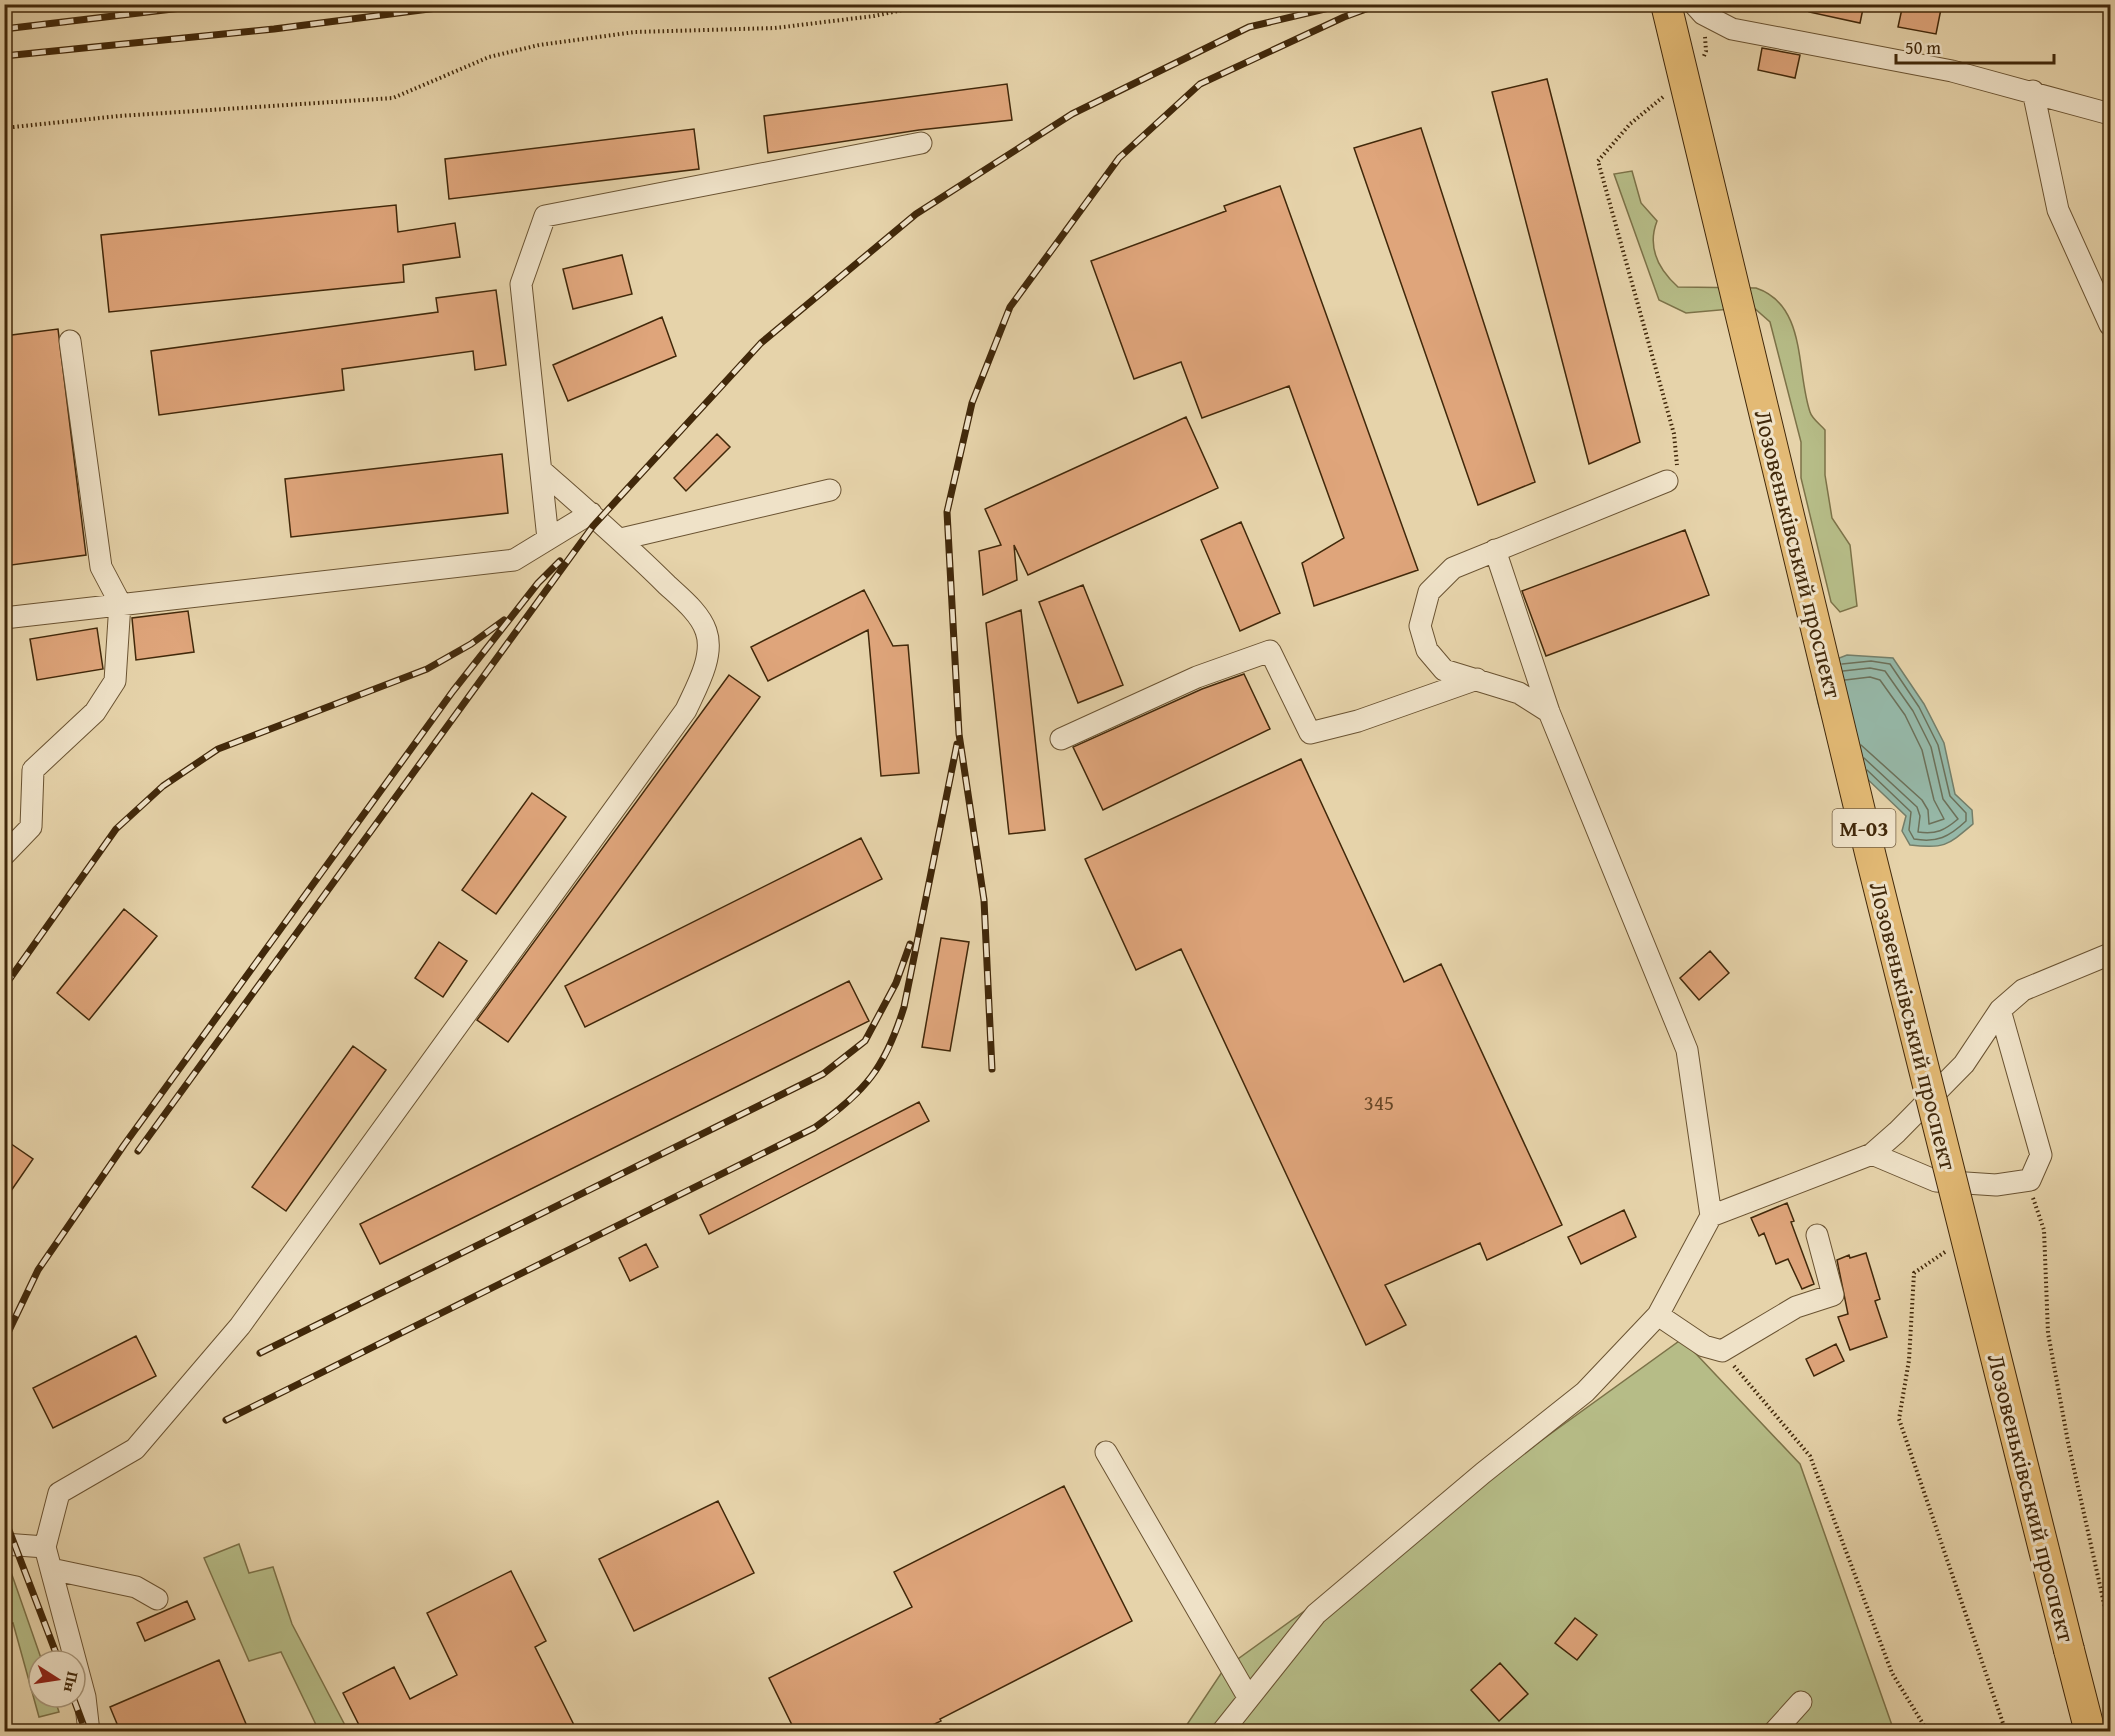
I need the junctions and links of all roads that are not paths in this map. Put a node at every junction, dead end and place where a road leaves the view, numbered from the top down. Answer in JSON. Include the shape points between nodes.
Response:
{"nodes":[{"id":1,"x":1666,"y":4,"type":"edge"},
{"id":2,"x":1694,"y":4,"type":"edge"},
{"id":3,"x":2033,"y":91,"type":"junction"},
{"id":4,"x":2110,"y":114,"type":"edge"},
{"id":5,"x":921,"y":143,"type":"dead end"},
{"id":6,"x":2110,"y":325,"type":"edge"},
{"id":7,"x":70,"y":341,"type":"dead end"},
{"id":8,"x":541,"y":470,"type":"junction"},
{"id":9,"x":1667,"y":480,"type":"road end"},
{"id":10,"x":830,"y":490,"type":"dead end"},
{"id":11,"x":591,"y":513,"type":"junction"},
{"id":12,"x":548,"y":539,"type":"junction"},
{"id":13,"x":621,"y":539,"type":"junction"},
{"id":14,"x":1495,"y":550,"type":"junction"},
{"id":15,"x":120,"y":603,"type":"junction"},
{"id":16,"x":4,"y":618,"type":"edge"},
{"id":17,"x":1477,"y":679,"type":"junction"},
{"id":18,"x":1550,"y":712,"type":"junction"},
{"id":19,"x":1061,"y":739,"type":"dead end"},
{"id":20,"x":4,"y":855,"type":"edge"},
{"id":21,"x":2110,"y":954,"type":"edge"},
{"id":22,"x":2000,"y":1010,"type":"junction"},
{"id":23,"x":1872,"y":1154,"type":"junction"},
{"id":24,"x":1712,"y":1216,"type":"junction"},
{"id":25,"x":1817,"y":1235,"type":"dead end"},
{"id":26,"x":1658,"y":1315,"type":"junction"},
{"id":27,"x":1106,"y":1452,"type":"dead end"},
{"id":28,"x":4,"y":1544,"type":"edge"},
{"id":29,"x":45,"y":1546,"type":"junction"},
{"id":30,"x":51,"y":1569,"type":"junction"},
{"id":31,"x":157,"y":1599,"type":"dead end"},
{"id":32,"x":1248,"y":1697,"type":"junction"},
{"id":33,"x":1800,"y":1702,"type":"dead end"},
{"id":34,"x":89,"y":1731,"type":"edge"},
{"id":35,"x":1222,"y":1731,"type":"edge"},
{"id":36,"x":1774,"y":1731,"type":"edge"},
{"id":37,"x":2090,"y":1731,"type":"edge"}],
"edges":[{"from":1,"to":37,"type":"highway","name":"Лозовеньківський проспект","number":"М-03","bridge":true,"via":[[1871,857]]},
{"from":2,"to":3,"type":"street","via":[[1702,14],[1732,28]]},
{"from":3,"to":4,"type":"street"},
{"from":3,"to":6,"type":"street","via":[[2058,210]]},
{"from":5,"to":8,"type":"street","via":[[545,216],[521,284]]},
{"from":7,"to":15,"type":"street","via":[[101,567]]},
{"from":8,"to":11,"type":"street"},
{"from":8,"to":12,"type":"street"},
{"from":9,"to":14,"type":"street"},
{"from":10,"to":13,"type":"street"},
{"from":11,"to":12,"type":"street"},
{"from":11,"to":13,"type":"street"},
{"from":12,"to":15,"type":"street","via":[[514,560]]},
{"from":13,"to":29,"type":"street","via":[[694,612],[707,632],[702,676],[686,710],[240,1326],[135,1449],[59,1493]]},
{"from":14,"to":17,"type":"street","via":[[1453,568],[1429,592],[1420,626],[1426,650],[1444,670]]},
{"from":14,"to":18,"type":"street"},
{"from":15,"to":16,"type":"street"},
{"from":15,"to":20,"type":"street","via":[[115,681],[95,712],[33,770],[32,827]]},
{"from":17,"to":18,"type":"street","via":[[1519,693]]},
{"from":17,"to":19,"type":"street","via":[[1358,721],[1310,733],[1270,651],[1197,677]]},
{"from":18,"to":24,"type":"street","via":[[1687,1050]]},
{"from":21,"to":22,"type":"street","via":[[2023,990]]},
{"from":22,"to":23,"type":"street","via":[[1964,1064]]},
{"from":22,"to":23,"type":"street","via":[[2042,1155],[2030,1180],[1996,1185],[1936,1181]]},
{"from":23,"to":24,"type":"street"},
{"from":24,"to":26,"type":"street"},
{"from":25,"to":26,"type":"street","via":[[1833,1295],[1796,1307],[1722,1351],[1704,1346]]},
{"from":26,"to":32,"type":"street","via":[[1585,1392],[1316,1614]]},
{"from":27,"to":32,"type":"street"},
{"from":28,"to":29,"type":"street"},
{"from":29,"to":30,"type":"street"},
{"from":30,"to":31,"type":"street","via":[[136,1587]]},
{"from":30,"to":34,"type":"street","via":[[85,1697]]},
{"from":32,"to":35,"type":"street"},
{"from":33,"to":36,"type":"street"}]}
